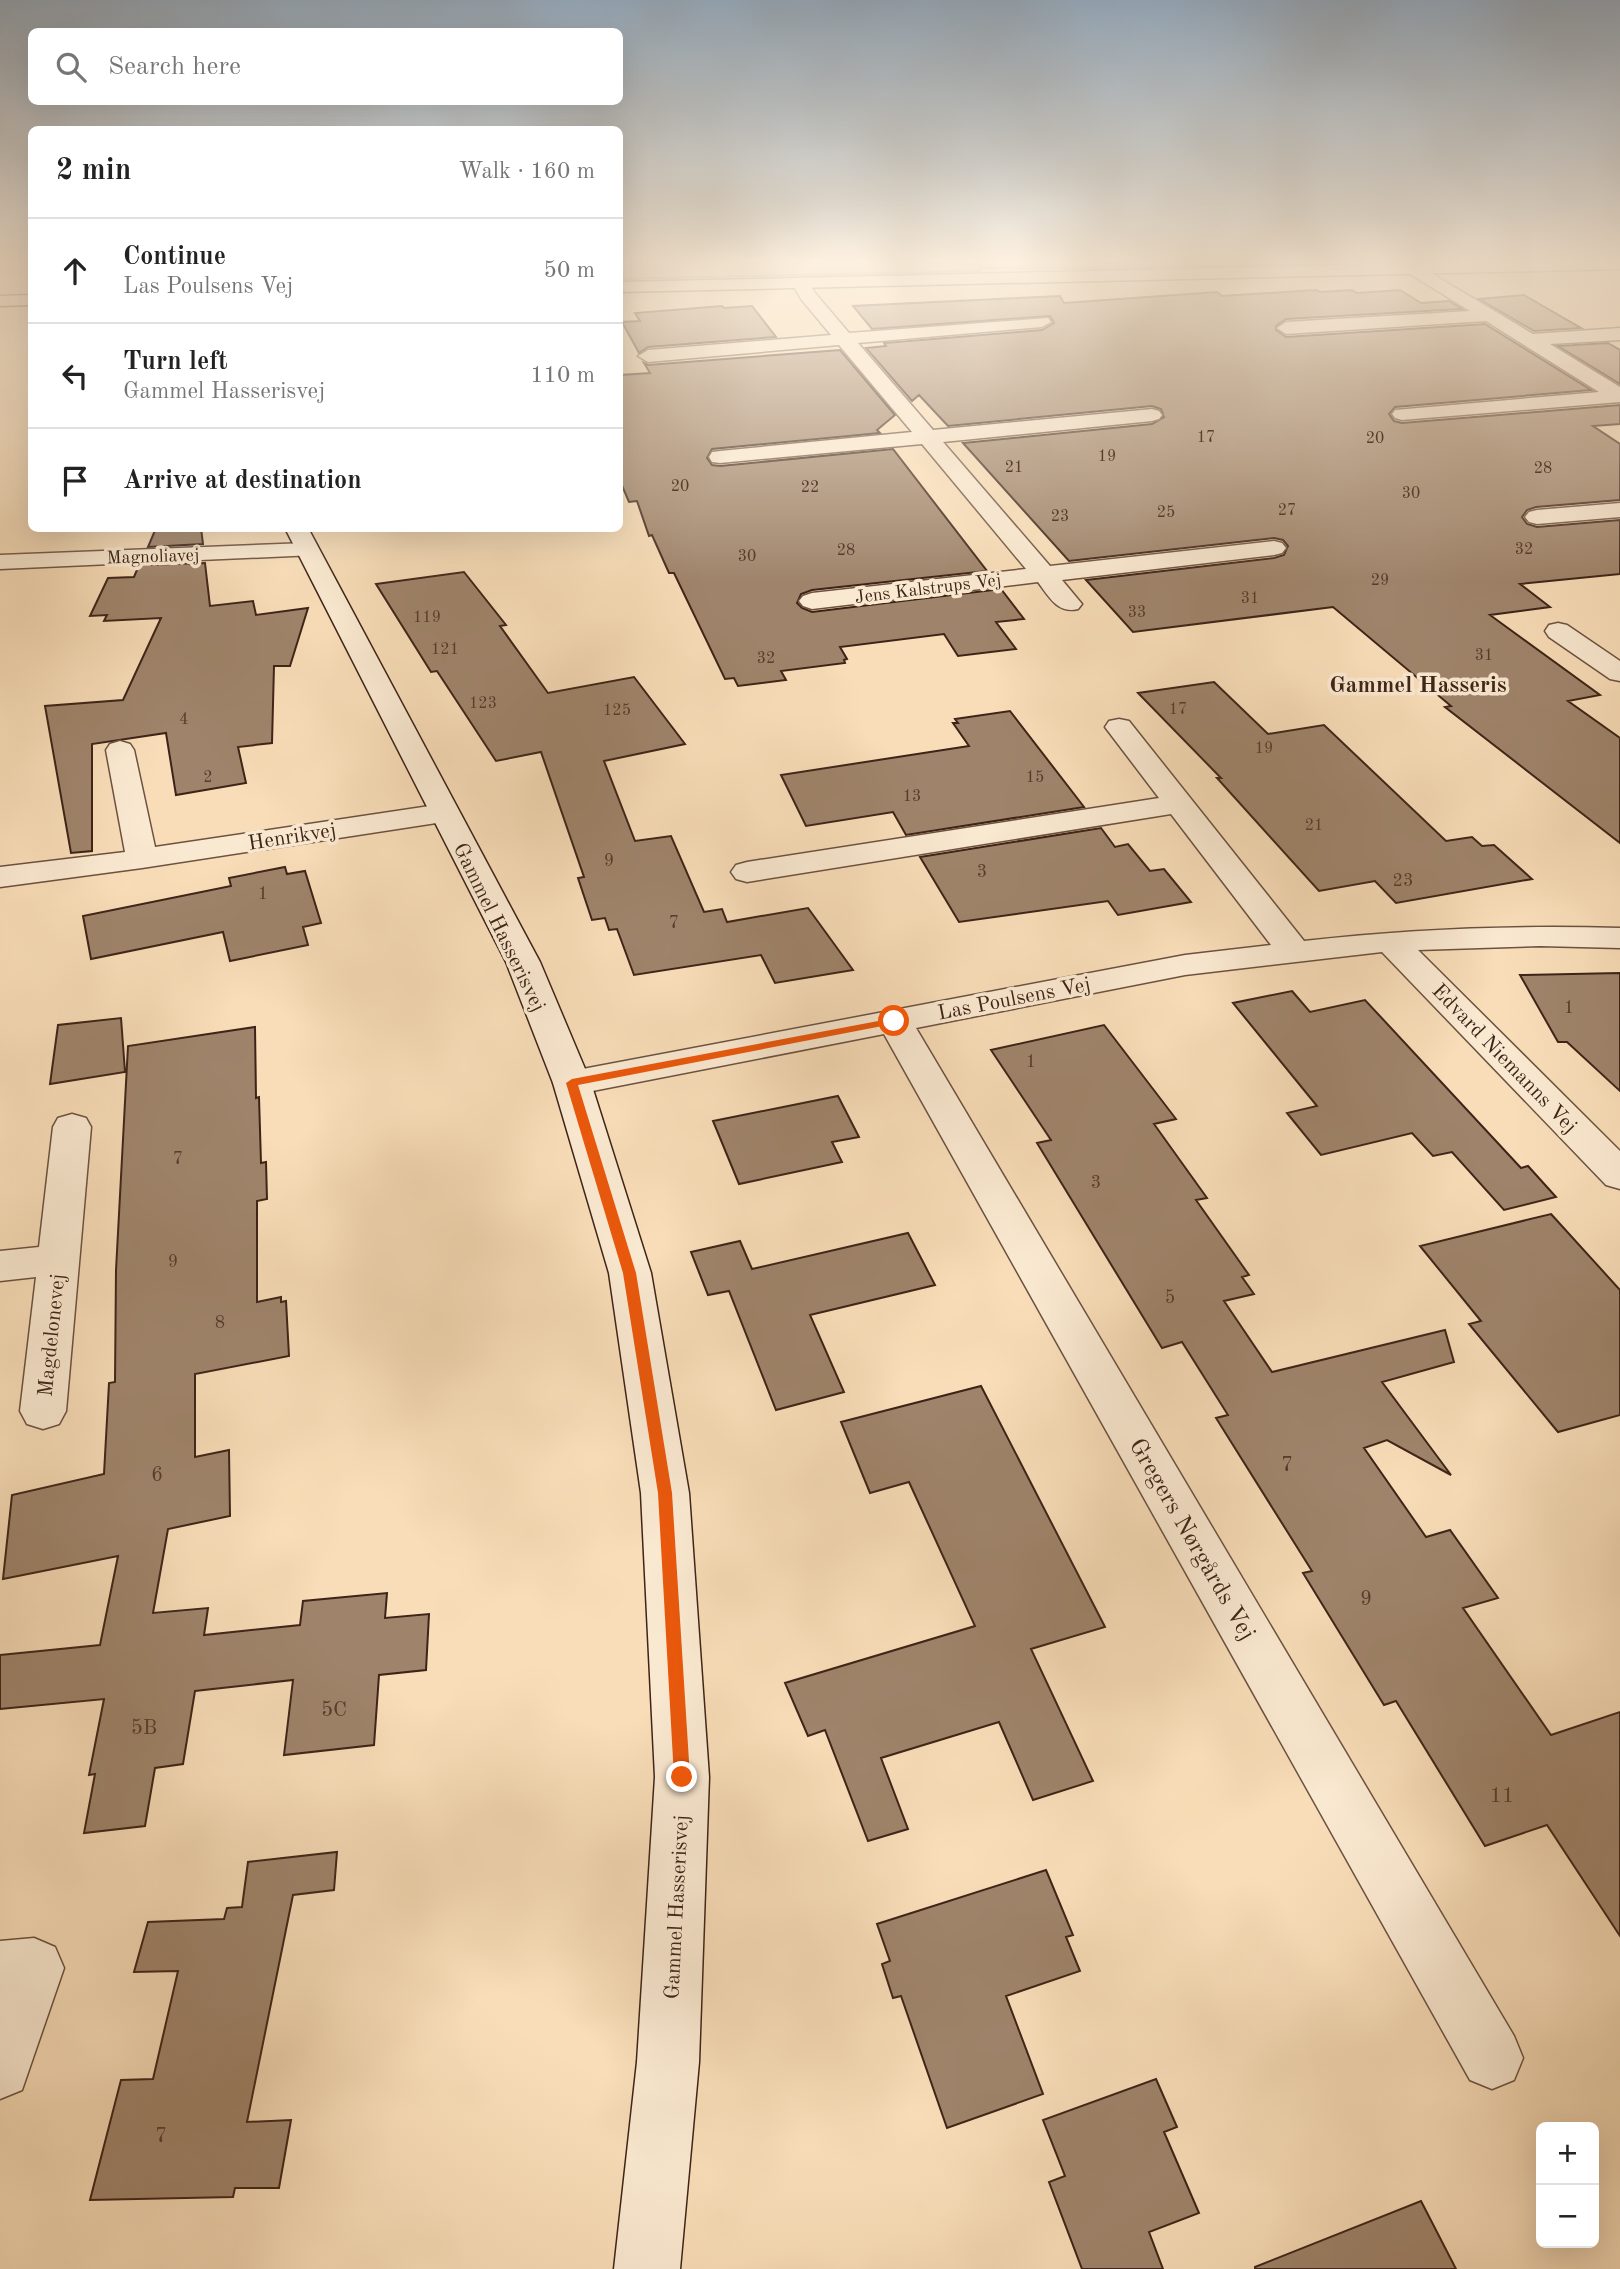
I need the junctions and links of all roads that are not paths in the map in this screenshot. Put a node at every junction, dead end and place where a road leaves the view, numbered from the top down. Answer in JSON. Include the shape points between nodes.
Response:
{"nodes":[{"id":1,"x":871,"y":369,"type":"edge"},
{"id":2,"x":1576,"y":369,"type":"edge"},
{"id":3,"x":1620,"y":396,"type":"edge"},
{"id":4,"x":1402,"y":414,"type":"dead end"},
{"id":5,"x":1152,"y":415,"type":"dead end"},
{"id":6,"x":930,"y":437,"type":"junction"},
{"id":7,"x":720,"y":457,"type":"dead end"},
{"id":8,"x":1620,"y":510,"type":"edge"},
{"id":9,"x":1537,"y":517,"type":"dead end"},
{"id":10,"x":301,"y":540,"type":"edge"},
{"id":11,"x":1274,"y":548,"type":"dead end"},
{"id":12,"x":0,"y":562,"type":"edge"},
{"id":13,"x":1044,"y":575,"type":"junction"},
{"id":14,"x":812,"y":601,"type":"dead end"},
{"id":15,"x":1069,"y":604,"type":"dead end"},
{"id":16,"x":1558,"y":631,"type":"dead end"},
{"id":17,"x":1620,"y":673,"type":"edge"},
{"id":18,"x":1119,"y":727,"type":"dead end"},
{"id":19,"x":120,"y":750,"type":"dead end"},
{"id":20,"x":1179,"y":804,"type":"junction"},
{"id":21,"x":443,"y":813,"type":"junction"},
{"id":22,"x":142,"y":859,"type":"junction"},
{"id":23,"x":747,"y":872,"type":"dead end"},
{"id":24,"x":0,"y":877,"type":"edge"},
{"id":25,"x":1620,"y":938,"type":"edge"},
{"id":26,"x":1390,"y":941,"type":"junction"},
{"id":27,"x":1293,"y":950,"type":"junction"},
{"id":28,"x":894,"y":1021,"type":"junction"},
{"id":29,"x":572,"y":1083,"type":"junction"},
{"id":30,"x":72,"y":1127,"type":"dead end"},
{"id":31,"x":1620,"y":1175,"type":"edge"},
{"id":32,"x":59,"y":1260,"type":"junction"},
{"id":33,"x":0,"y":1266,"type":"edge"},
{"id":34,"x":43,"y":1411,"type":"dead end"},
{"id":35,"x":0,"y":1971,"type":"edge"},
{"id":36,"x":1492,"y":2058,"type":"dead end"},
{"id":37,"x":0,"y":2068,"type":"edge"},
{"id":38,"x":647,"y":2269,"type":"edge"}],
"edges":[{"from":1,"to":6,"type":"street","name":"Jens Kalstrups Vej"},
{"from":2,"to":3,"type":"street"},
{"from":3,"to":4,"type":"street"},
{"from":5,"to":6,"type":"street"},
{"from":6,"to":7,"type":"street"},
{"from":6,"to":13,"type":"street","name":"Jens Kalstrups Vej"},
{"from":8,"to":9,"type":"street"},
{"from":10,"to":12,"type":"street","name":"Magnoliavej"},
{"from":10,"to":21,"type":"street","name":"Gammel Hasserisvej"},
{"from":11,"to":13,"type":"street","name":"Jens Kalstrups Vej"},
{"from":13,"to":14,"type":"street","name":"Jens Kalstrups Vej"},
{"from":13,"to":15,"type":"street","name":"Jens Kalstrups Vej"},
{"from":16,"to":17,"type":"street"},
{"from":18,"to":20,"type":"street"},
{"from":19,"to":22,"type":"street"},
{"from":20,"to":23,"type":"street"},
{"from":20,"to":27,"type":"street"},
{"from":21,"to":22,"type":"street","name":"Henrikvej"},
{"from":21,"to":29,"type":"street","name":"Gammel Hasserisvej","via":[[523,962]]},
{"from":22,"to":24,"type":"street","name":"Henrikvej"},
{"from":25,"to":26,"type":"street","name":"Las Poulsens Vej"},
{"from":26,"to":27,"type":"street","name":"Las Poulsens Vej"},
{"from":26,"to":31,"type":"street","name":"Edvard Niemanns Vej"},
{"from":27,"to":28,"type":"street","name":"Las Poulsens Vej","via":[[1185,965]]},
{"from":28,"to":29,"type":"street","name":"Las Poulsens Vej"},
{"from":28,"to":36,"type":"street","name":"Gregers Nørgårds Vej"},
{"from":29,"to":38,"type":"street","name":"Gammel Hasserisvej","via":[[630,1273],[666,1507],[682,1777],[668,2062]]},
{"from":30,"to":32,"type":"street","name":"Magdelonevej"},
{"from":32,"to":33,"type":"street","name":"Magdelonevej"},
{"from":32,"to":34,"type":"street","name":"Magdelonevej"},
{"from":35,"to":37,"type":"street","via":[[34,1968]]}]}
